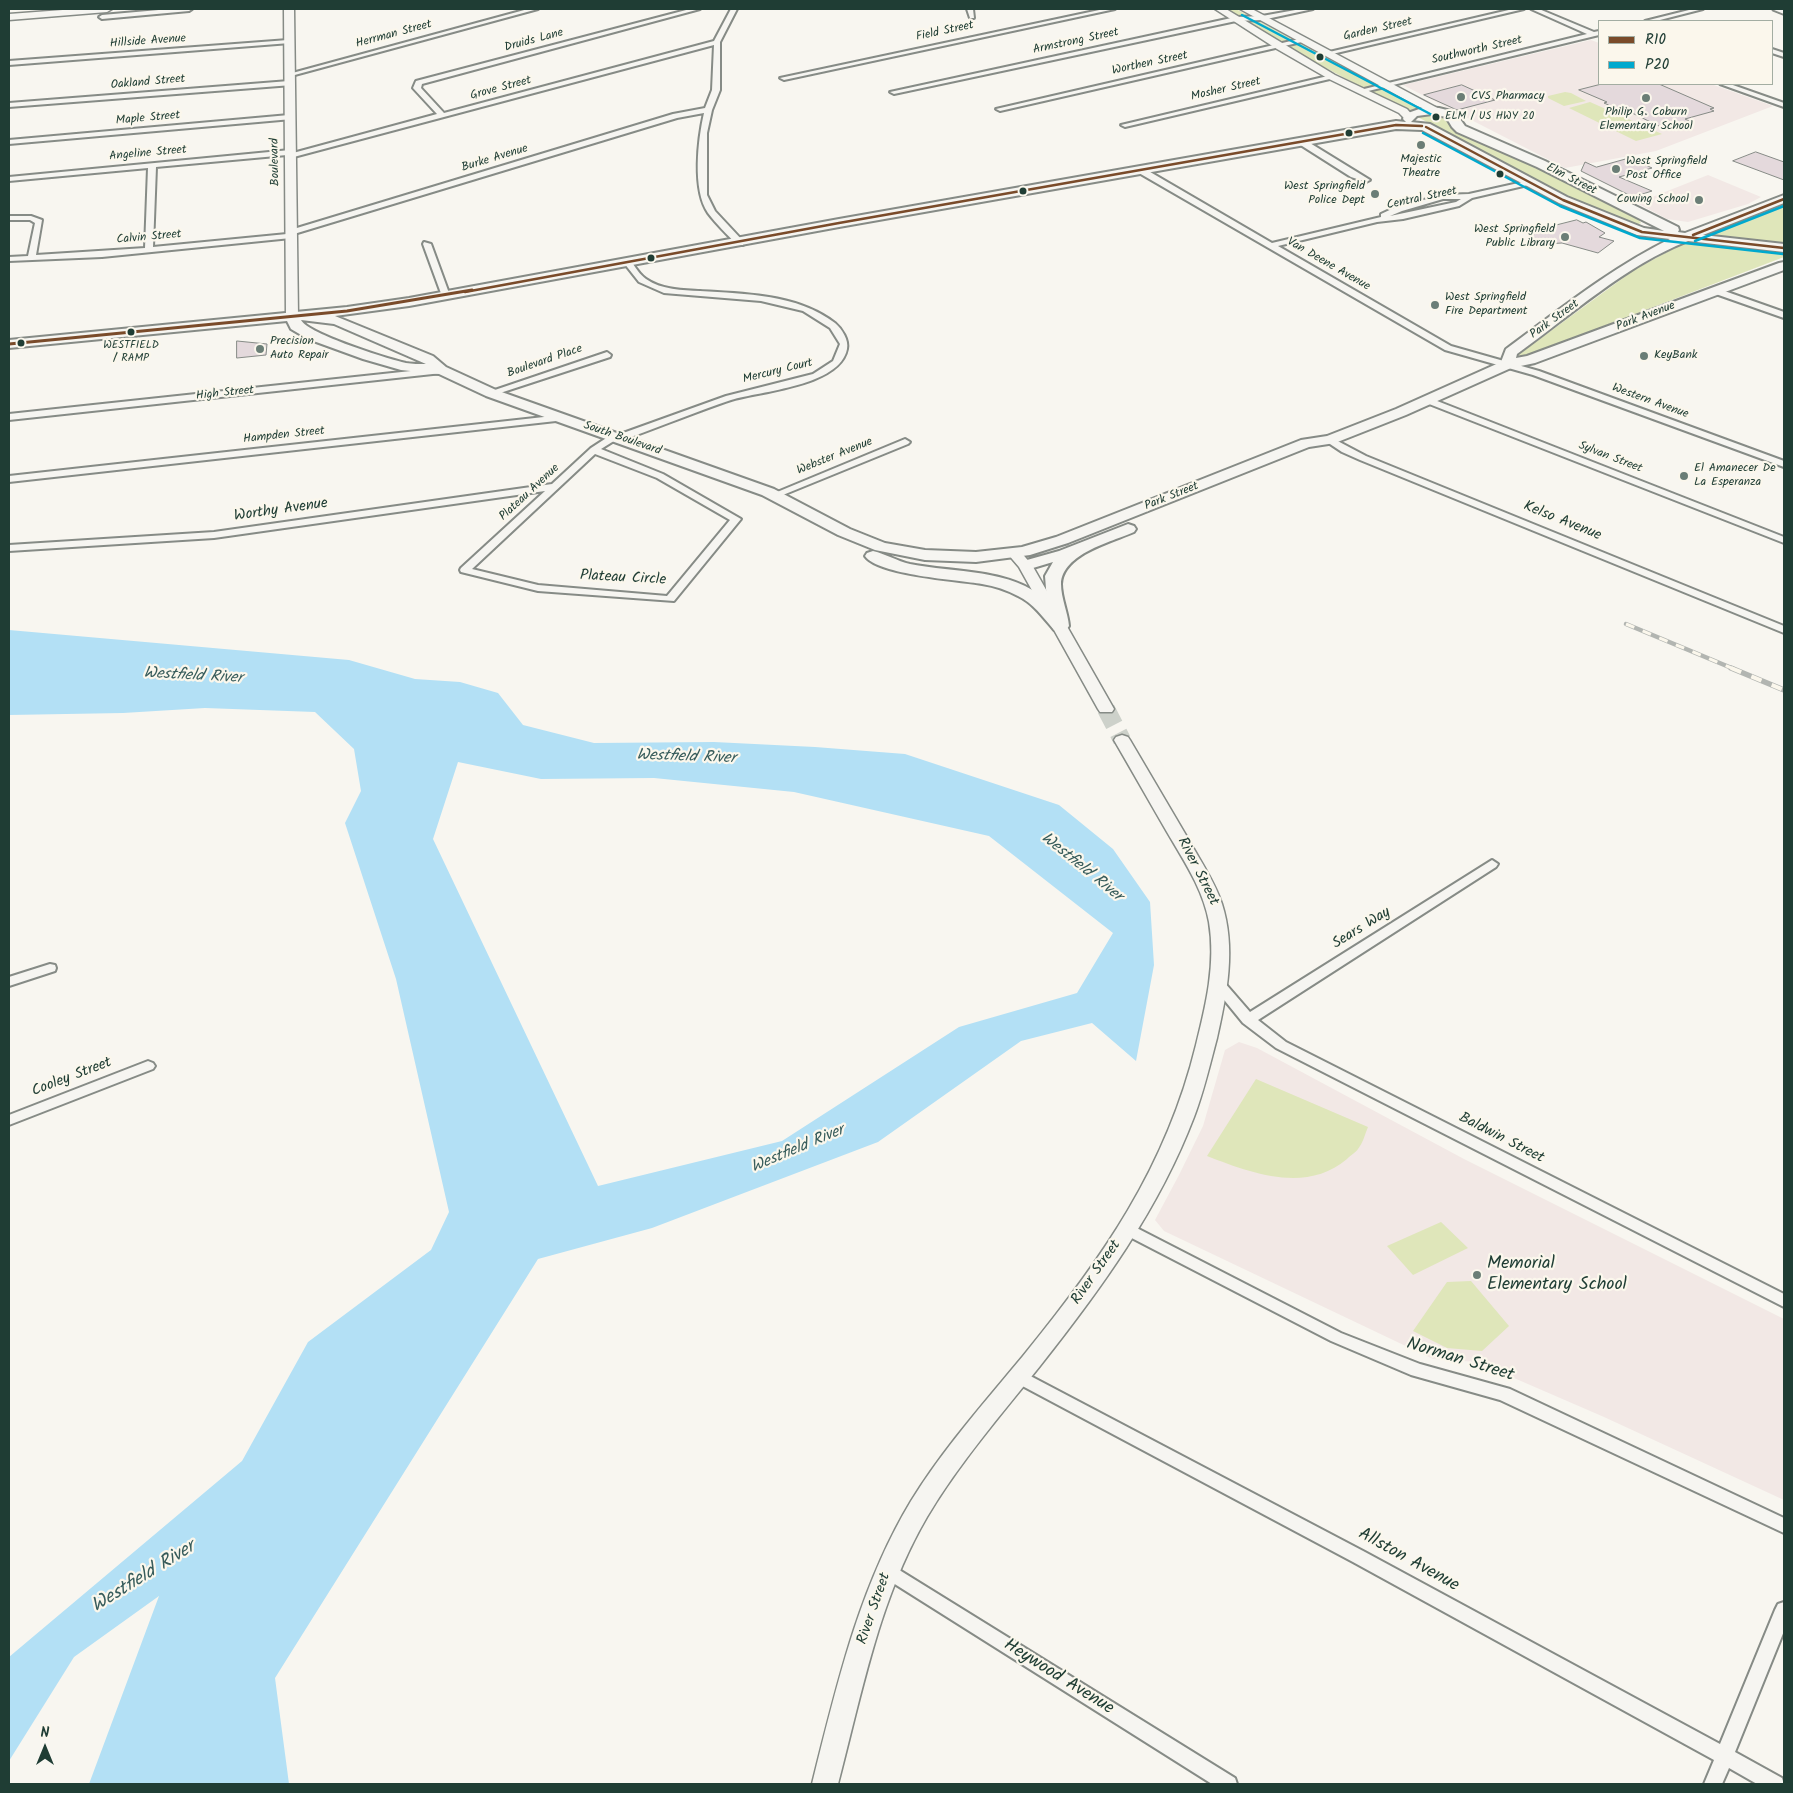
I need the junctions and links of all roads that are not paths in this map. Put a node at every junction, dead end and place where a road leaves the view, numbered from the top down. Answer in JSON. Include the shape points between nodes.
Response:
{"nodes":[{"id":1,"x":189,"y":9,"type":"edge"},
{"id":2,"x":289,"y":9,"type":"edge"},
{"id":3,"x":535,"y":9,"type":"edge"},
{"id":4,"x":697,"y":9,"type":"edge"},
{"id":5,"x":734,"y":9,"type":"edge"},
{"id":6,"x":970,"y":9,"type":"edge"},
{"id":7,"x":1112,"y":9,"type":"edge"},
{"id":8,"x":1220,"y":9,"type":"edge"},
{"id":9,"x":1245,"y":9,"type":"edge"},
{"id":10,"x":1310,"y":9,"type":"edge"},
{"id":11,"x":1521,"y":9,"type":"edge"},
{"id":12,"x":1534,"y":9,"type":"edge"},
{"id":13,"x":1700,"y":9,"type":"edge"},
{"id":14,"x":1776,"y":9,"type":"edge"},
{"id":15,"x":1784,"y":12,"type":"edge"},
{"id":16,"x":105,"y":13,"type":"edge"},
{"id":17,"x":1673,"y":15,"type":"junction"},
{"id":18,"x":9,"y":17,"type":"edge"},
{"id":19,"x":972,"y":17,"type":"dead end"},
{"id":20,"x":1236,"y":18,"type":"junction"},
{"id":21,"x":1262,"y":18,"type":"junction"},
{"id":22,"x":1652,"y":20,"type":"edge"},
{"id":23,"x":1686,"y":20,"type":"edge"},
{"id":24,"x":1597,"y":35,"type":"edge"},
{"id":25,"x":1304,"y":40,"type":"junction"},
{"id":26,"x":288,"y":42,"type":"junction"},
{"id":27,"x":717,"y":42,"type":"junction"},
{"id":28,"x":1280,"y":47,"type":"junction"},
{"id":29,"x":1328,"y":53,"type":"junction"},
{"id":30,"x":9,"y":64,"type":"edge"},
{"id":31,"x":1332,"y":77,"type":"junction"},
{"id":32,"x":784,"y":78,"type":"dead end"},
{"id":33,"x":289,"y":79,"type":"junction"},
{"id":34,"x":1387,"y":84,"type":"junction"},
{"id":35,"x":1727,"y":85,"type":"edge"},
{"id":36,"x":1360,"y":91,"type":"junction"},
{"id":37,"x":894,"y":92,"type":"dead end"},
{"id":38,"x":9,"y":105,"type":"edge"},
{"id":39,"x":1784,"y":105,"type":"edge"},
{"id":40,"x":1000,"y":109,"type":"dead end"},
{"id":41,"x":708,"y":110,"type":"junction"},
{"id":42,"x":1438,"y":111,"type":"junction"},
{"id":43,"x":443,"y":116,"type":"junction"},
{"id":44,"x":289,"y":117,"type":"junction"},
{"id":45,"x":1409,"y":118,"type":"junction"},
{"id":46,"x":1455,"y":122,"type":"junction"},
{"id":47,"x":1125,"y":125,"type":"dead end"},
{"id":48,"x":1396,"y":125,"type":"junction"},
{"id":49,"x":1424,"y":126,"type":"junction"},
{"id":50,"x":9,"y":142,"type":"edge"},
{"id":51,"x":1302,"y":142,"type":"junction"},
{"id":52,"x":290,"y":154,"type":"junction"},
{"id":53,"x":152,"y":165,"type":"junction"},
{"id":54,"x":1142,"y":171,"type":"junction"},
{"id":55,"x":9,"y":179,"type":"edge"},
{"id":56,"x":1366,"y":180,"type":"dead end"},
{"id":57,"x":1529,"y":182,"type":"junction"},
{"id":58,"x":1784,"y":199,"type":"edge"},
{"id":59,"x":1562,"y":200,"type":"junction"},
{"id":60,"x":9,"y":218,"type":"edge"},
{"id":61,"x":1654,"y":222,"type":"junction"},
{"id":62,"x":1632,"y":228,"type":"junction"},
{"id":63,"x":291,"y":235,"type":"junction"},
{"id":64,"x":1689,"y":237,"type":"junction"},
{"id":65,"x":740,"y":243,"type":"junction"},
{"id":66,"x":427,"y":244,"type":"dead end"},
{"id":67,"x":1270,"y":246,"type":"junction"},
{"id":68,"x":1784,"y":248,"type":"edge"},
{"id":69,"x":1658,"y":250,"type":"junction"},
{"id":70,"x":149,"y":251,"type":"junction"},
{"id":71,"x":32,"y":257,"type":"junction"},
{"id":72,"x":9,"y":259,"type":"edge"},
{"id":73,"x":628,"y":263,"type":"junction"},
{"id":74,"x":1784,"y":266,"type":"edge"},
{"id":75,"x":1716,"y":291,"type":"junction"},
{"id":76,"x":446,"y":296,"type":"junction"},
{"id":77,"x":382,"y":306,"type":"junction"},
{"id":78,"x":1784,"y":315,"type":"edge"},
{"id":79,"x":292,"y":316,"type":"junction"},
{"id":80,"x":361,"y":331,"type":"junction"},
{"id":81,"x":9,"y":344,"type":"edge"},
{"id":82,"x":606,"y":355,"type":"dead end"},
{"id":83,"x":1507,"y":364,"type":"junction"},
{"id":84,"x":440,"y":370,"type":"junction"},
{"id":85,"x":491,"y":393,"type":"junction"},
{"id":86,"x":1427,"y":400,"type":"junction"},
{"id":87,"x":9,"y":417,"type":"edge"},
{"id":88,"x":562,"y":418,"type":"junction"},
{"id":89,"x":614,"y":436,"type":"junction"},
{"id":90,"x":1330,"y":440,"type":"junction"},
{"id":91,"x":905,"y":442,"type":"dead end"},
{"id":92,"x":594,"y":450,"type":"junction"},
{"id":93,"x":1784,"y":464,"type":"edge"},
{"id":94,"x":9,"y":479,"type":"edge"},
{"id":95,"x":556,"y":486,"type":"junction"},
{"id":96,"x":774,"y":495,"type":"junction"},
{"id":97,"x":802,"y":510,"type":"junction"},
{"id":98,"x":1784,"y":540,"type":"edge"},
{"id":99,"x":1096,"y":542,"type":"junction"},
{"id":100,"x":9,"y":548,"type":"edge"},
{"id":101,"x":873,"y":556,"type":"junction"},
{"id":102,"x":1019,"y":559,"type":"junction"},
{"id":103,"x":466,"y":570,"type":"joint"},
{"id":104,"x":1060,"y":626,"type":"junction"},
{"id":105,"x":1784,"y":630,"type":"edge"},
{"id":106,"x":1106,"y":709,"type":"tunnel mouth"},
{"id":107,"x":1122,"y":740,"type":"tunnel mouth"},
{"id":108,"x":1492,"y":864,"type":"dead end"},
{"id":109,"x":50,"y":968,"type":"dead end"},
{"id":110,"x":9,"y":982,"type":"edge"},
{"id":111,"x":1218,"y":985,"type":"junction"},
{"id":112,"x":1248,"y":1020,"type":"junction"},
{"id":113,"x":148,"y":1066,"type":"dead end"},
{"id":114,"x":9,"y":1120,"type":"edge"},
{"id":115,"x":1128,"y":1229,"type":"junction"},
{"id":116,"x":1784,"y":1301,"type":"edge"},
{"id":117,"x":1019,"y":1376,"type":"junction"},
{"id":118,"x":1784,"y":1526,"type":"edge"},
{"id":119,"x":888,"y":1571,"type":"junction"},
{"id":120,"x":1784,"y":1610,"type":"edge"},
{"id":121,"x":1724,"y":1757,"type":"junction"},
{"id":122,"x":825,"y":1784,"type":"edge"},
{"id":123,"x":1228,"y":1784,"type":"edge"},
{"id":124,"x":1713,"y":1784,"type":"edge"},
{"id":125,"x":1776,"y":1784,"type":"edge"}],
"edges":[{"from":1,"to":16,"type":"street"},
{"from":2,"to":26,"type":"main road","name":"Boulevard"},
{"from":3,"to":33,"type":"street","name":"Herrman Street"},
{"from":4,"to":43,"type":"street","name":"Druids Lane","via":[[420,84],[417,88]]},
{"from":5,"to":27,"type":"street"},
{"from":6,"to":19,"type":"street"},
{"from":7,"to":32,"type":"street","name":"Field Street"},
{"from":8,"to":20,"type":"main road"},
{"from":9,"to":21,"type":"main road"},
{"from":10,"to":21,"type":"street","name":"Armstrong Street"},
{"from":11,"to":29,"type":"street","name":"Garden Street"},
{"from":12,"to":24,"type":"street"},
{"from":13,"to":17,"type":"street"},
{"from":14,"to":15,"type":"street"},
{"from":16,"to":18,"type":"main road"},
{"from":17,"to":22,"type":"street"},
{"from":17,"to":23,"type":"street"},
{"from":20,"to":21,"type":"street","name":"Armstrong Street"},
{"from":20,"to":28,"type":"main road"},
{"from":20,"to":37,"type":"street","name":"Armstrong Street"},
{"from":21,"to":25,"type":"main road"},
{"from":24,"to":34,"type":"street","name":"Southworth Street"},
{"from":25,"to":28,"type":"street","name":"Worthen Street"},
{"from":25,"to":29,"type":"main road"},
{"from":26,"to":30,"type":"street","name":"Hillside Avenue"},
{"from":26,"to":33,"type":"main road","name":"Boulevard"},
{"from":27,"to":41,"type":"street","via":[[716,90]]},
{"from":27,"to":43,"type":"street","name":"Grove Street"},
{"from":28,"to":31,"type":"main road"},
{"from":28,"to":40,"type":"street","name":"Worthen Street"},
{"from":29,"to":34,"type":"main road"},
{"from":31,"to":36,"type":"main road"},
{"from":31,"to":47,"type":"street","name":"Mosher Street"},
{"from":33,"to":38,"type":"street","name":"Oakland Street"},
{"from":33,"to":44,"type":"main road","name":"Boulevard"},
{"from":34,"to":36,"type":"street","name":"Southworth Street"},
{"from":34,"to":42,"type":"main road"},
{"from":35,"to":39,"type":"street"},
{"from":36,"to":45,"type":"main road","via":[[1403,111]]},
{"from":41,"to":63,"type":"street","name":"Burke Avenue","via":[[676,116]]},
{"from":41,"to":65,"type":"street","via":[[703,133],[703,195],[711,212]]},
{"from":42,"to":45,"type":"main road","via":[[1417,111]]},
{"from":42,"to":46,"type":"main road","name":"Elm Street","via":[[1451,115]]},
{"from":43,"to":52,"type":"street","name":"Grove Street"},
{"from":44,"to":50,"type":"street","name":"Maple Street"},
{"from":44,"to":52,"type":"main road","name":"Boulevard"},
{"from":45,"to":48,"type":"main road"},
{"from":45,"to":49,"type":"main road","name":"Elm Street"},
{"from":46,"to":49,"type":"main road","via":[[1444,127]]},
{"from":46,"to":61,"type":"main road","name":"Elm Street","via":[[1462,129],[1558,172]]},
{"from":48,"to":49,"type":"main road"},
{"from":48,"to":51,"type":"main road"},
{"from":49,"to":57,"type":"main road","name":"Elm Street"},
{"from":51,"to":54,"type":"main road"},
{"from":51,"to":56,"type":"street"},
{"from":52,"to":53,"type":"street","name":"Angeline Street"},
{"from":52,"to":63,"type":"main road","name":"Boulevard"},
{"from":53,"to":55,"type":"street","name":"Angeline Street"},
{"from":53,"to":70,"type":"street"},
{"from":54,"to":65,"type":"main road"},
{"from":54,"to":67,"type":"street","name":"Van Deene Avenue"},
{"from":57,"to":59,"type":"main road","name":"Elm Street"},
{"from":57,"to":67,"type":"street","name":"Central Street","via":[[1469,196],[1464,202],[1453,205]]},
{"from":58,"to":64,"type":"main road","name":"Park Street"},
{"from":59,"to":62,"type":"main road","name":"Elm Street"},
{"from":59,"to":69,"type":"main road"},
{"from":60,"to":71,"type":"street","via":[[31,218],[39,222]]},
{"from":61,"to":62,"type":"main road"},
{"from":61,"to":64,"type":"main road","name":"Elm Street"},
{"from":62,"to":64,"type":"main road","name":"Elm Street"},
{"from":63,"to":70,"type":"street","name":"Calvin Street"},
{"from":63,"to":79,"type":"main road","name":"Boulevard"},
{"from":64,"to":68,"type":"main road","name":"Elm Street"},
{"from":64,"to":69,"type":"main road","name":"Park Street"},
{"from":65,"to":73,"type":"main road"},
{"from":66,"to":76,"type":"street"},
{"from":67,"to":83,"type":"street","name":"Van Deene Avenue","via":[[1448,348]]},
{"from":69,"to":83,"type":"main road","name":"Park Street","via":[[1622,271],[1510,352]]},
{"from":70,"to":71,"type":"street","name":"Calvin Street"},
{"from":71,"to":72,"type":"street","name":"Calvin Street"},
{"from":73,"to":76,"type":"main road"},
{"from":73,"to":89,"type":"street","name":"Mercury Court","via":[[642,280],[667,291],[762,298],[806,309],[836,329],[844,348],[834,365],[812,378],[729,398],[628,435]]},
{"from":74,"to":75,"type":"main road","name":"Park Avenue"},
{"from":75,"to":78,"type":"street"},
{"from":75,"to":83,"type":"main road","name":"Park Avenue","via":[[1530,360]]},
{"from":76,"to":77,"type":"main road"},
{"from":77,"to":79,"type":"main road"},
{"from":77,"to":80,"type":"main road","via":[[364,315],[360,321]]},
{"from":79,"to":80,"type":"main road","name":"South Boulevard","via":[[323,318]]},
{"from":79,"to":81,"type":"main road"},
{"from":79,"to":84,"type":"main road","name":"South Boulevard","via":[[296,326],[313,336],[406,367]]},
{"from":80,"to":84,"type":"main road","name":"South Boulevard","via":[[428,359]]},
{"from":82,"to":85,"type":"street","name":"Boulevard Place"},
{"from":83,"to":86,"type":"main road","name":"Park Street"},
{"from":83,"to":93,"type":"street","name":"Western Avenue"},
{"from":84,"to":85,"type":"main road","name":"South Boulevard"},
{"from":84,"to":87,"type":"street","name":"High Street"},
{"from":85,"to":88,"type":"main road","name":"South Boulevard"},
{"from":86,"to":90,"type":"main road","name":"Park Street"},
{"from":86,"to":98,"type":"street","name":"Sylvan Street"},
{"from":88,"to":89,"type":"main road","name":"South Boulevard"},
{"from":88,"to":94,"type":"street","name":"Hampden Street"},
{"from":89,"to":92,"type":"street","name":"Plateau Avenue"},
{"from":89,"to":96,"type":"main road","name":"South Boulevard"},
{"from":90,"to":99,"type":"main road","name":"Park Street","via":[[1317,451]]},
{"from":90,"to":102,"type":"main road","name":"Park Street","via":[[1306,443],[1034,550]]},
{"from":90,"to":105,"type":"street","name":"Kelso Avenue","via":[[1363,458]]},
{"from":91,"to":96,"type":"street","name":"Webster Avenue"},
{"from":92,"to":95,"type":"street","name":"Plateau Avenue"},
{"from":92,"to":103,"type":"street","name":"Plateau Circle","via":[[660,476],[736,519],[670,600],[538,588]]},
{"from":95,"to":100,"type":"street","name":"Worthy Avenue","via":[[214,535]]},
{"from":95,"to":103,"type":"street","name":"Plateau Avenue"},
{"from":96,"to":97,"type":"main road","name":"South Boulevard"},
{"from":97,"to":101,"type":"main road","name":"South Boulevard","via":[[842,539]]},
{"from":97,"to":102,"type":"main road","name":"South Boulevard","via":[[862,540],[899,551],[956,558]]},
{"from":99,"to":102,"type":"main road","name":"Park Street","via":[[1065,554]]},
{"from":99,"to":104,"type":"main road","via":[[1058,567],[1052,589]]},
{"from":101,"to":102,"type":"main road","name":"South Boulevard","via":[[946,569],[986,569]]},
{"from":101,"to":104,"type":"main road","via":[[910,568],[1018,589],[1036,600]]},
{"from":102,"to":104,"type":"main road"},
{"from":104,"to":106,"type":"main road"},
{"from":107,"to":111,"type":"main road","name":"River Street","via":[[1192,857],[1215,904],[1220,922]]},
{"from":108,"to":112,"type":"street","name":"Sears Way"},
{"from":109,"to":110,"type":"street"},
{"from":111,"to":112,"type":"street","name":"Baldwin Street"},
{"from":111,"to":115,"type":"main road","name":"River Street","via":[[1204,1052],[1182,1125],[1155,1183]]},
{"from":112,"to":116,"type":"street","name":"Baldwin Street","via":[[1281,1045]]},
{"from":113,"to":114,"type":"street","name":"Cooley Street"},
{"from":115,"to":117,"type":"main road","name":"River Street","via":[[1080,1298]]},
{"from":115,"to":118,"type":"street","name":"Norman Street","via":[[1336,1337],[1403,1365],[1488,1388],[1512,1398]]},
{"from":117,"to":119,"type":"main road","name":"River Street","via":[[930,1493],[908,1528]]},
{"from":117,"to":121,"type":"street","name":"Allston Avenue","via":[[1359,1556]]},
{"from":119,"to":122,"type":"main road","name":"River Street","via":[[869,1621]]},
{"from":119,"to":123,"type":"street","name":"Heywood Avenue"},
{"from":120,"to":121,"type":"street"},
{"from":121,"to":124,"type":"street"},
{"from":121,"to":125,"type":"street","name":"Allston Avenue"}]}
